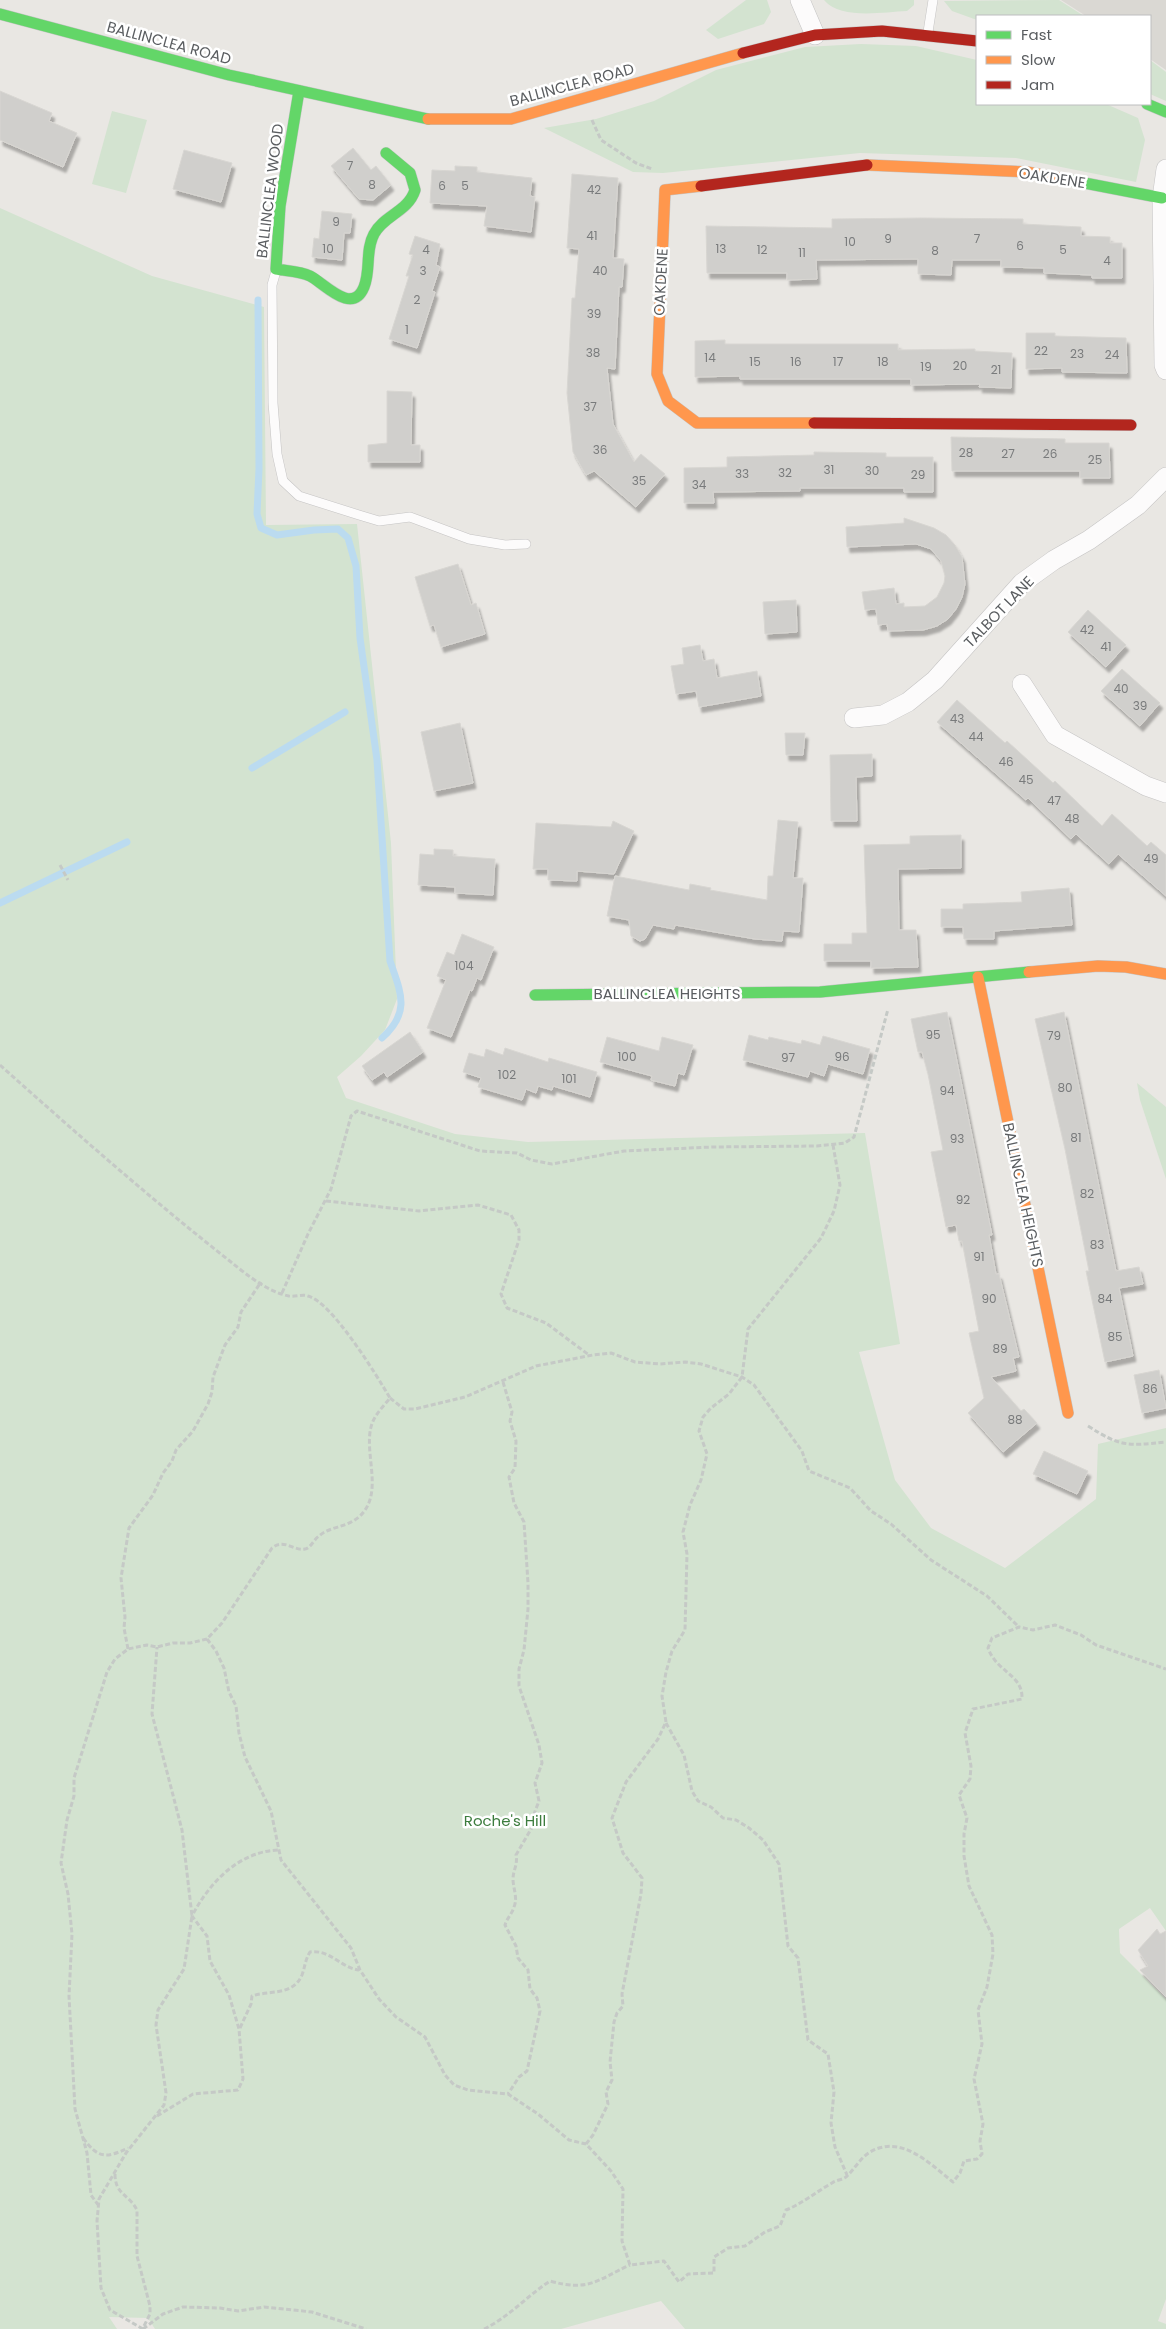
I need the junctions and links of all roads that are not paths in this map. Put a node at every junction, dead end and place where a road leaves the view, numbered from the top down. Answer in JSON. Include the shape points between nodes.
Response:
{"nodes":[{"id":1,"x":800,"y":0,"type":"edge"},
{"id":2,"x":933,"y":0,"type":"edge"},
{"id":3,"x":0,"y":14,"type":"edge"},
{"id":4,"x":815,"y":35,"type":"junction"},
{"id":5,"x":928,"y":35,"type":"junction"},
{"id":6,"x":976,"y":41,"type":"edge"},
{"id":7,"x":299,"y":91,"type":"junction"},
{"id":8,"x":1149,"y":105,"type":"edge"},
{"id":9,"x":1166,"y":112,"type":"edge"},
{"id":10,"x":386,"y":153,"type":"dead end"},
{"id":11,"x":1166,"y":169,"type":"edge"},
{"id":12,"x":1162,"y":198,"type":"junction"},
{"id":13,"x":276,"y":269,"type":"junction"},
{"id":14,"x":1166,"y":370,"type":"edge"},
{"id":15,"x":1131,"y":426,"type":"dead end"},
{"id":16,"x":1166,"y":477,"type":"edge"},
{"id":17,"x":526,"y":544,"type":"dead end"},
{"id":18,"x":1022,"y":684,"type":"dead end"},
{"id":19,"x":854,"y":718,"type":"dead end"},
{"id":20,"x":1166,"y":794,"type":"edge"},
{"id":21,"x":1166,"y":974,"type":"edge"},
{"id":22,"x":978,"y":977,"type":"junction"},
{"id":23,"x":535,"y":995,"type":"dead end"},
{"id":24,"x":1068,"y":1413,"type":"road end"}],
"edges":[{"from":1,"to":4,"type":"street"},
{"from":2,"to":5,"type":"lane"},
{"from":3,"to":7,"type":"street","name":"BALLINCLEA ROAD"},
{"from":4,"to":5,"type":"street","name":"BALLINCLEA ROAD","via":[[882,31]]},
{"from":4,"to":7,"type":"street","name":"BALLINCLEA ROAD","via":[[762,47],[511,119],[422,119]]},
{"from":5,"to":6,"type":"street","name":"BALLINCLEA ROAD"},
{"from":7,"to":13,"type":"street","name":"BALLINCLEA WOOD","via":[[280,206]]},
{"from":8,"to":9,"type":"street"},
{"from":10,"to":13,"type":"street","name":"BALLINCLEA WOOD","via":[[411,174],[414,196],[407,205],[382,222],[372,238],[365,284],[360,294],[342,298],[328,292],[310,277]]},
{"from":11,"to":12,"type":"street"},
{"from":12,"to":14,"type":"street"},
{"from":12,"to":15,"type":"street","name":"OAKDENE","via":[[1027,172],[868,165],[666,190],[657,374],[668,401],[697,423],[938,422]]},
{"from":13,"to":17,"type":"lane","via":[[272,285],[273,403],[277,454],[283,480],[299,496],[373,519],[410,517],[469,539],[505,545]]},
{"from":16,"to":19,"type":"street","name":"TALBOT LANE","via":[[1138,504],[1022,583],[934,680],[908,702],[883,715]]},
{"from":18,"to":20,"type":"street","via":[[1055,735]]},
{"from":21,"to":22,"type":"street","name":"BALLINCLEA HEIGHTS","via":[[1098,966]]},
{"from":22,"to":23,"type":"street","name":"BALLINCLEA HEIGHTS","via":[[820,992]]},
{"from":22,"to":24,"type":"street","name":"BALLINCLEA HEIGHTS"}]}
